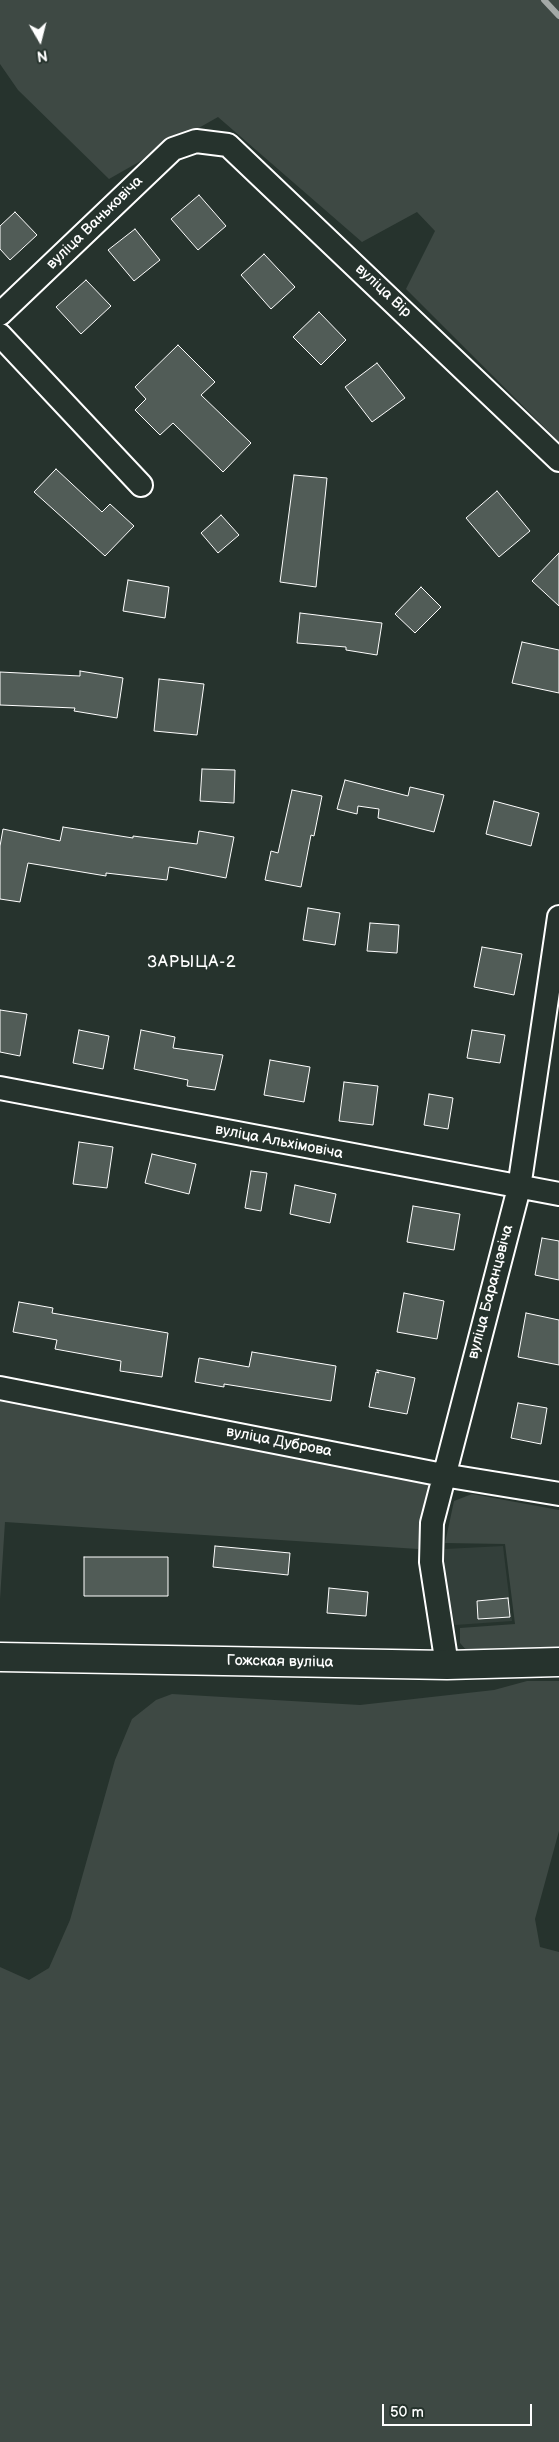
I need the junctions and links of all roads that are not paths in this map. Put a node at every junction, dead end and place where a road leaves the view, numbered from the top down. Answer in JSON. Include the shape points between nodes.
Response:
{"nodes":[{"id":1,"x":196,"y":141,"type":"joint"},
{"id":2,"x":0,"y":314,"type":"edge"},
{"id":3,"x":0,"y":335,"type":"edge"},
{"id":4,"x":559,"y":460,"type":"edge"},
{"id":5,"x":141,"y":485,"type":"dead end"},
{"id":6,"x":559,"y":918,"type":"edge"},
{"id":7,"x":0,"y":1088,"type":"edge"},
{"id":8,"x":519,"y":1188,"type":"junction"},
{"id":9,"x":559,"y":1194,"type":"edge"},
{"id":10,"x":0,"y":1388,"type":"edge"},
{"id":11,"x":443,"y":1475,"type":"junction"},
{"id":12,"x":559,"y":1494,"type":"edge"},
{"id":13,"x":0,"y":1657,"type":"edge"},
{"id":14,"x":559,"y":1662,"type":"edge"},
{"id":15,"x":447,"y":1665,"type":"junction"}],
"edges":[{"from":1,"to":2,"type":"street","name":"вуліца Ваньковіча","via":[[173,149]]},
{"from":1,"to":4,"type":"street","name":"вуліца Вір","via":[[228,145]]},
{"from":3,"to":5,"type":"street"},
{"from":6,"to":8,"type":"street","name":"вуліца Баранцэвіча"},
{"from":7,"to":8,"type":"street","name":"вуліца Альхімовіча"},
{"from":8,"to":9,"type":"street","name":"вуліца Альхімовіча"},
{"from":8,"to":11,"type":"street","name":"вуліца Баранцэвіча"},
{"from":10,"to":11,"type":"street","name":"вуліца Дуброва"},
{"from":11,"to":12,"type":"street","name":"вуліца Дуброва"},
{"from":11,"to":15,"type":"street","name":"вуліца Баранцэвіча","via":[[432,1523],[431,1562]]},
{"from":13,"to":15,"type":"street","name":"Гожская вуліца"},
{"from":14,"to":15,"type":"street","name":"Гожская вуліца"}]}
